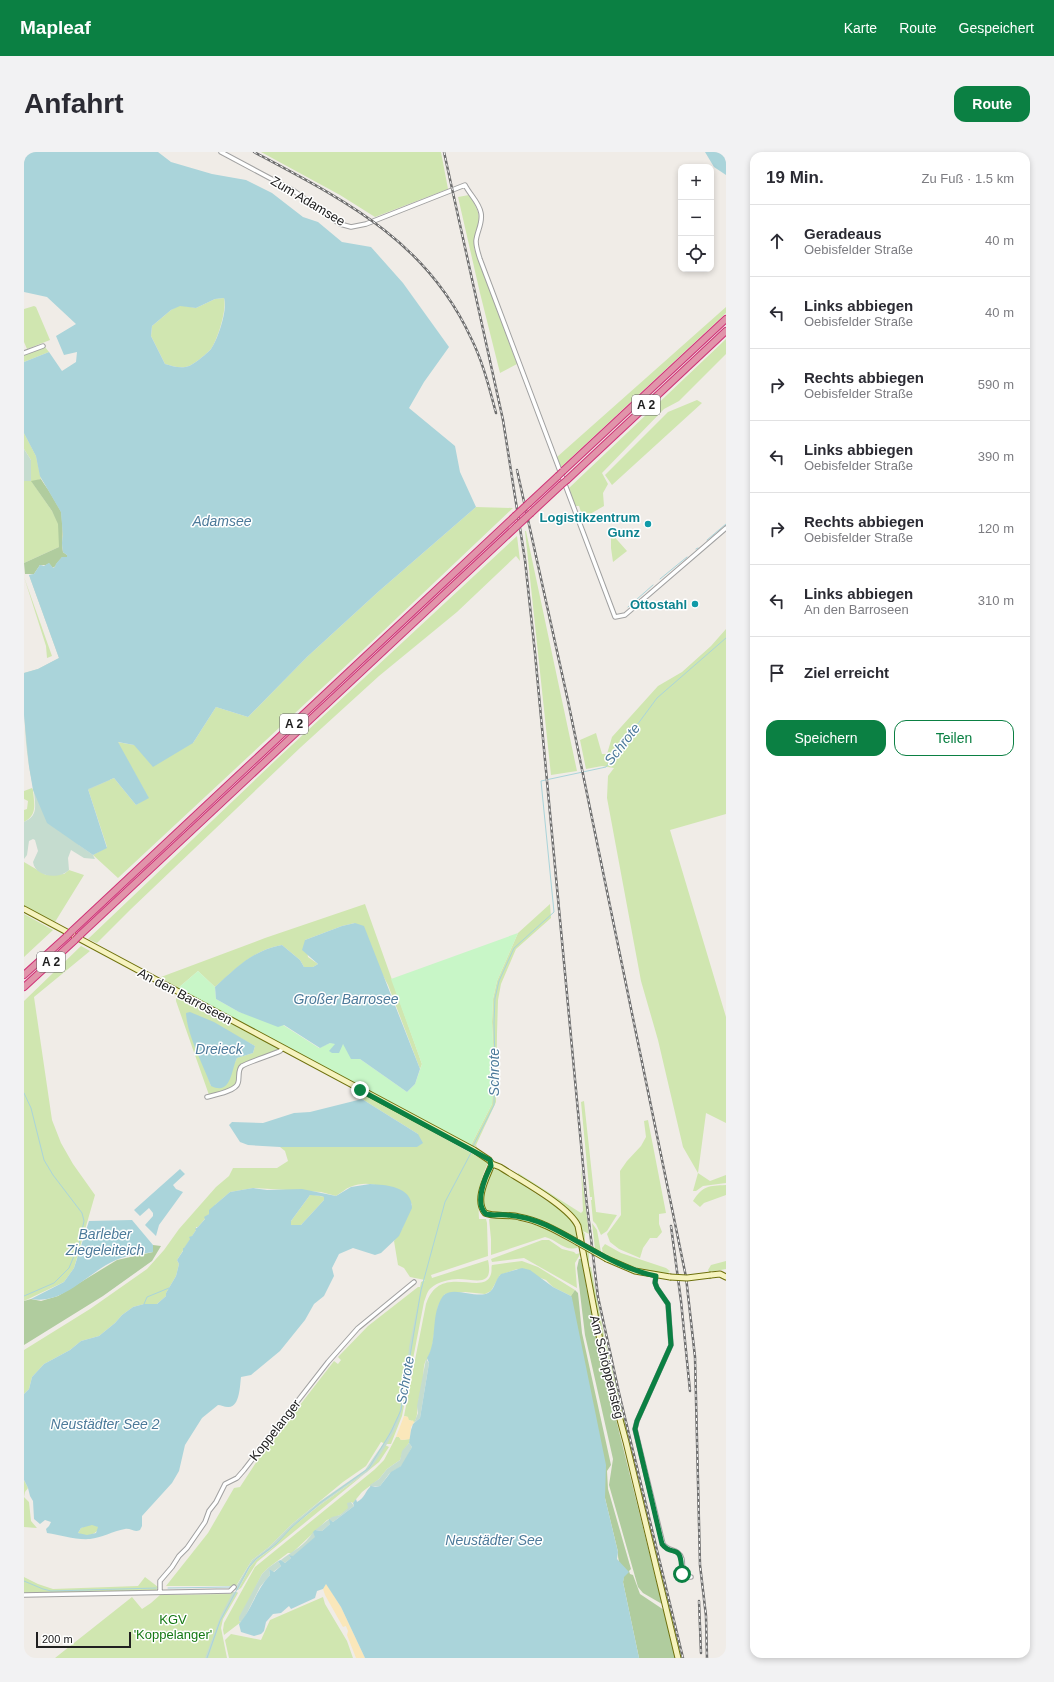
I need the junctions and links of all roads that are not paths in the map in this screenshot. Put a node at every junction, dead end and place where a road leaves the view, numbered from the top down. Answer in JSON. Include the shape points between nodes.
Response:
{"nodes":[{"id":1,"x":221,"y":152,"type":"edge"},
{"id":2,"x":726,"y":319,"type":"edge"},
{"id":3,"x":726,"y":331,"type":"edge"},
{"id":4,"x":43,"y":346,"type":"dead end"},
{"id":5,"x":24,"y":353,"type":"edge"},
{"id":6,"x":726,"y":528,"type":"edge"},
{"id":7,"x":24,"y":909,"type":"edge"},
{"id":8,"x":24,"y":975,"type":"edge"},
{"id":9,"x":24,"y":987,"type":"edge"},
{"id":10,"x":283,"y":1048,"type":"junction"},
{"id":11,"x":207,"y":1097,"type":"dead end"},
{"id":12,"x":492,"y":1164,"type":"junction"},
{"id":13,"x":656,"y":1276,"type":"junction"},
{"id":14,"x":726,"y":1277,"type":"edge"},
{"id":15,"x":414,"y":1282,"type":"dead end"},
{"id":16,"x":388,"y":1303,"type":"junction"},
{"id":17,"x":391,"y":1307,"type":"dead end"},
{"id":18,"x":691,"y":1577,"type":"dead end"},
{"id":19,"x":234,"y":1587,"type":"dead end"},
{"id":20,"x":160,"y":1592,"type":"junction"},
{"id":21,"x":24,"y":1595,"type":"edge"},
{"id":22,"x":678,"y":1658,"type":"edge"}],
"edges":[{"from":1,"to":6,"type":"street","name":"Zum Adamsee","via":[[294,191],[347,226],[359,226],[374,221],[465,186],[482,214],[476,248],[613,614],[617,617],[637,605]]},
{"from":2,"to":8,"type":"highway","number":"A 2","bridge":true},
{"from":3,"to":9,"type":"highway","number":"A 2","bridge":true},
{"from":4,"to":5,"type":"street"},
{"from":7,"to":10,"type":"street","name":"An den Barroseen"},
{"from":10,"to":11,"type":"street","via":[[244,1064],[240,1069],[236,1087]]},
{"from":10,"to":12,"type":"street","name":"An den Barroseen","via":[[474,1150]]},
{"from":12,"to":13,"type":"street","bridge":true,"via":[[482,1188],[484,1212],[490,1215],[512,1215],[545,1225],[607,1259]]},
{"from":12,"to":22,"type":"street","name":"Am Schöppensteg","via":[[562,1208],[578,1226],[601,1350]]},
{"from":13,"to":14,"type":"street","bridge":true,"via":[[694,1277],[720,1274]]},
{"from":13,"to":18,"type":"street","via":[[657,1288],[668,1304],[671,1345],[635,1430],[662,1544],[667,1549],[679,1553],[683,1562],[683,1576]]},
{"from":15,"to":16,"type":"street","name":"Koppelanger"},
{"from":16,"to":17,"type":"street"},
{"from":16,"to":20,"type":"street","name":"Koppelanger","via":[[353,1333],[240,1474],[225,1484],[205,1522],[160,1581]]},
{"from":19,"to":20,"type":"street","via":[[230,1591]]},
{"from":20,"to":21,"type":"street"}]}
